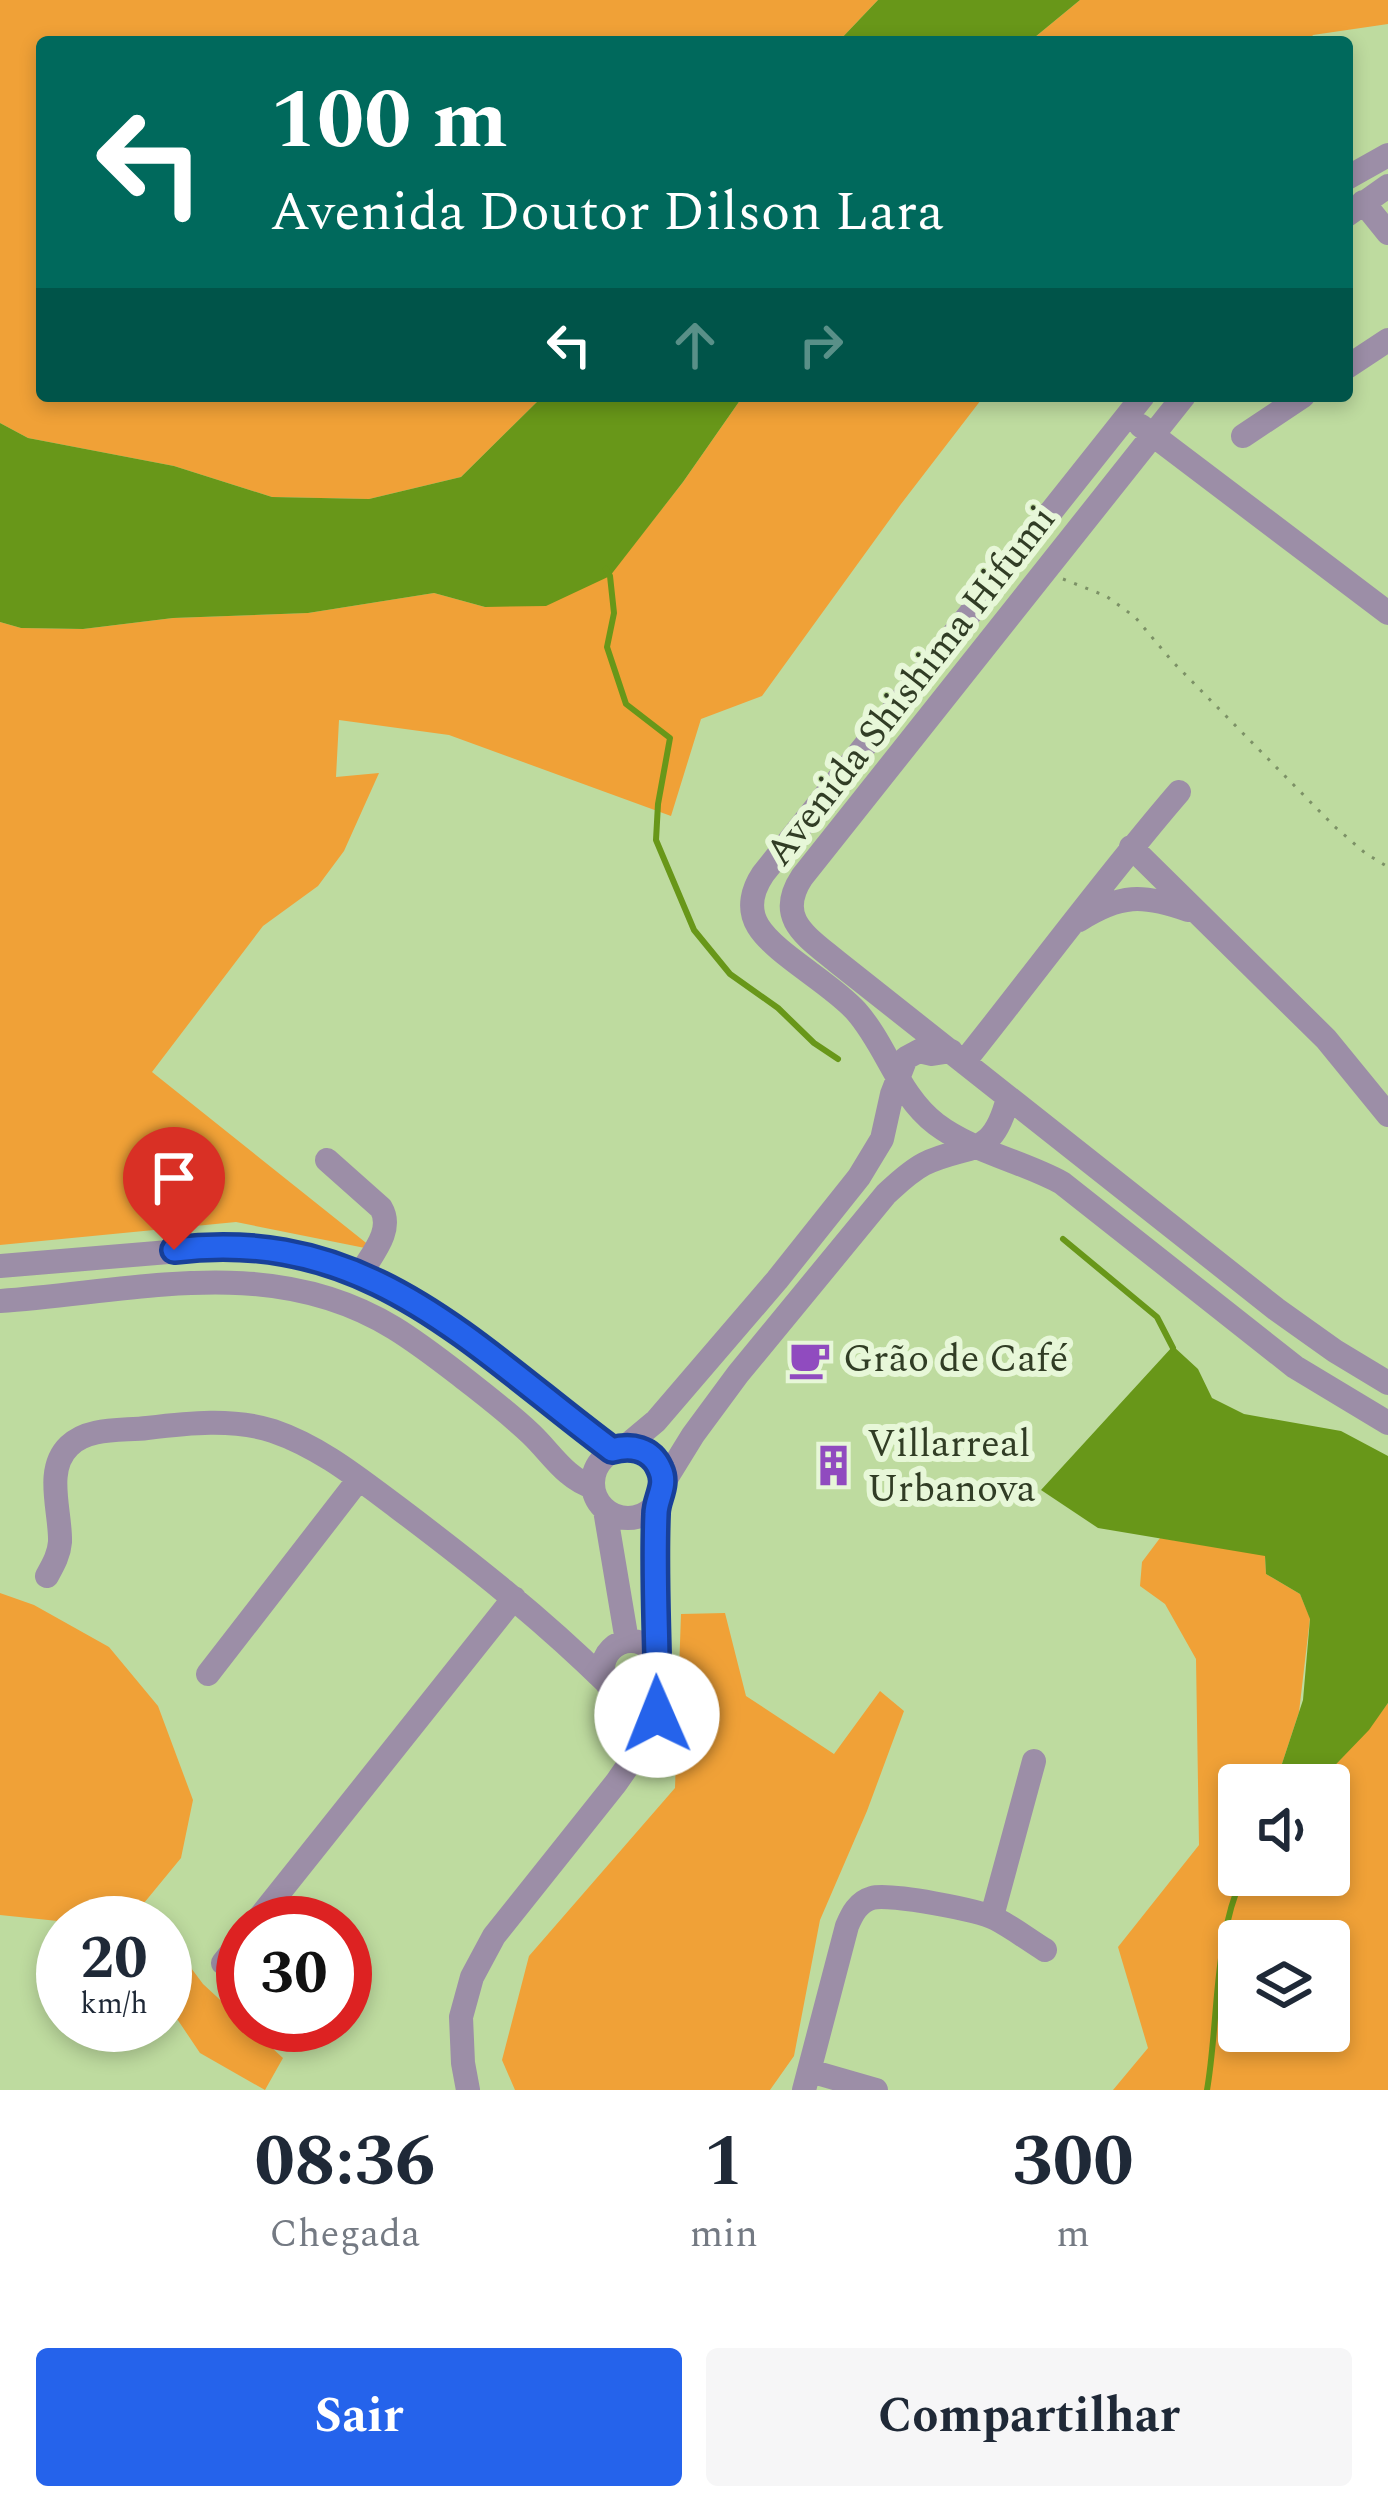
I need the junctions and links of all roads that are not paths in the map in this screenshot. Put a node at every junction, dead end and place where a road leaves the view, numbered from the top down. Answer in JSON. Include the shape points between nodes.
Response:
{"nodes":[{"id":1,"x":1388,"y":155,"type":"edge"},
{"id":2,"x":1353,"y":175,"type":"edge"},
{"id":3,"x":1388,"y":186,"type":"edge"},
{"id":4,"x":1355,"y":209,"type":"edge"},
{"id":5,"x":1388,"y":233,"type":"edge"},
{"id":6,"x":1388,"y":340,"type":"edge"},
{"id":7,"x":1353,"y":363,"type":"edge"},
{"id":8,"x":1179,"y":402,"type":"edge"},
{"id":9,"x":1295,"y":402,"type":"edge"},
{"id":10,"x":1135,"y":406,"type":"edge"},
{"id":11,"x":1153,"y":435,"type":"junction"},
{"id":12,"x":1243,"y":436,"type":"dead end"},
{"id":13,"x":1388,"y":613,"type":"edge"},
{"id":14,"x":1179,"y":792,"type":"dead end"},
{"id":15,"x":1131,"y":847,"type":"junction"},
{"id":16,"x":1198,"y":913,"type":"junction"},
{"id":17,"x":1072,"y":925,"type":"junction"},
{"id":18,"x":957,"y":1056,"type":"junction"},
{"id":19,"x":894,"y":1074,"type":"junction"},
{"id":20,"x":1008,"y":1098,"type":"junction"},
{"id":21,"x":1388,"y":1115,"type":"edge"},
{"id":22,"x":986,"y":1150,"type":"junction"},
{"id":23,"x":326,"y":1160,"type":"dead end"},
{"id":24,"x":191,"y":1248,"type":"junction"},
{"id":25,"x":0,"y":1266,"type":"edge"},
{"id":26,"x":361,"y":1274,"type":"junction"},
{"id":27,"x":192,"y":1282,"type":"junction"},
{"id":28,"x":0,"y":1301,"type":"edge"},
{"id":29,"x":1388,"y":1383,"type":"edge"},
{"id":30,"x":1388,"y":1423,"type":"edge"},
{"id":31,"x":618,"y":1449,"type":"junction"},
{"id":32,"x":359,"y":1479,"type":"junction"},
{"id":33,"x":660,"y":1493,"type":"junction"},
{"id":34,"x":599,"y":1499,"type":"junction"},
{"id":35,"x":47,"y":1576,"type":"dead end"},
{"id":36,"x":514,"y":1598,"type":"junction"},
{"id":37,"x":555,"y":1632,"type":"junction"},
{"id":38,"x":622,"y":1643,"type":"junction"},
{"id":39,"x":657,"y":1657,"type":"junction"},
{"id":40,"x":208,"y":1674,"type":"dead end"},
{"id":41,"x":606,"y":1682,"type":"junction"},
{"id":42,"x":644,"y":1691,"type":"junction"},
{"id":43,"x":1034,"y":1761,"type":"dead end"},
{"id":44,"x":277,"y":1896,"type":"edge"},
{"id":45,"x":992,"y":1916,"type":"junction"},
{"id":46,"x":1045,"y":1950,"type":"dead end"},
{"id":47,"x":807,"y":2080,"type":"edge"},
{"id":48,"x":468,"y":2090,"type":"edge"},
{"id":49,"x":877,"y":2090,"type":"edge"}],
"edges":[{"from":1,"to":2,"type":"street"},
{"from":3,"to":4,"type":"street"},
{"from":4,"to":5,"type":"street"},
{"from":6,"to":7,"type":"street"},
{"from":8,"to":11,"type":"street","name":"Avenida Shishima Hifumi"},
{"from":9,"to":12,"type":"street"},
{"from":10,"to":11,"type":"street"},
{"from":10,"to":19,"type":"street","name":"Avenida Shishima Hifumi","via":[[754,890],[762,932],[851,1006]]},
{"from":11,"to":13,"type":"street"},
{"from":11,"to":18,"type":"street","name":"Avenida Shishima Hifumi","via":[[791,896],[792,916],[811,940]]},
{"from":14,"to":15,"type":"street"},
{"from":15,"to":16,"type":"street"},
{"from":15,"to":17,"type":"street"},
{"from":16,"to":17,"type":"street","via":[[1127,899]]},
{"from":16,"to":21,"type":"street","via":[[1326,1040]]},
{"from":17,"to":18,"type":"street"},
{"from":18,"to":19,"type":"street","via":[[919,1051]]},
{"from":18,"to":20,"type":"street"},
{"from":19,"to":22,"type":"street","name":"Avenida Shishima Hifumi","via":[[938,1126]]},
{"from":19,"to":31,"type":"street","via":[[882,1139],[859,1177],[656,1421]]},
{"from":20,"to":22,"type":"street"},
{"from":20,"to":29,"type":"street","via":[[1276,1309]]},
{"from":22,"to":30,"type":"street","name":"Avenida Shishima Hifumi","via":[[1062,1183],[1295,1367]]},
{"from":22,"to":33,"type":"street","via":[[922,1165],[886,1194],[702,1421]]},
{"from":23,"to":26,"type":"street","via":[[387,1217]]},
{"from":24,"to":25,"type":"street"},
{"from":24,"to":26,"type":"street","via":[[255,1247]]},
{"from":24,"to":27,"type":"street"},
{"from":26,"to":31,"type":"street","via":[[454,1329]]},
{"from":27,"to":28,"type":"street"},
{"from":27,"to":34,"type":"street","via":[[279,1286],[376,1318],[465,1379]]},
{"from":31,"to":33,"type":"street","via":[[652,1456],[662,1472]]},
{"from":31,"to":34,"type":"street","via":[[596,1466]]},
{"from":32,"to":35,"type":"street","via":[[258,1427],[167,1425],[84,1436],[56,1468],[60,1546]]},
{"from":32,"to":36,"type":"street"},
{"from":32,"to":40,"type":"street"},
{"from":33,"to":34,"type":"street","via":[[637,1517],[615,1516]]},
{"from":33,"to":39,"type":"street"},
{"from":34,"to":38,"type":"street"},
{"from":36,"to":37,"type":"street"},
{"from":36,"to":44,"type":"street"},
{"from":37,"to":38,"type":"street"},
{"from":37,"to":41,"type":"street"},
{"from":38,"to":39,"type":"street","via":[[644,1644]]},
{"from":38,"to":41,"type":"street","via":[[607,1656]]},
{"from":39,"to":42,"type":"street","via":[[659,1676]]},
{"from":41,"to":42,"type":"street","via":[[620,1695]]},
{"from":42,"to":48,"type":"street","via":[[657,1715],[652,1731],[487,1946],[472,1978],[461,2017]]},
{"from":43,"to":45,"type":"street"},
{"from":45,"to":46,"type":"street"},
{"from":45,"to":47,"type":"street","via":[[898,1898],[863,1902],[847,1926]]},
{"from":47,"to":49,"type":"street"}]}
